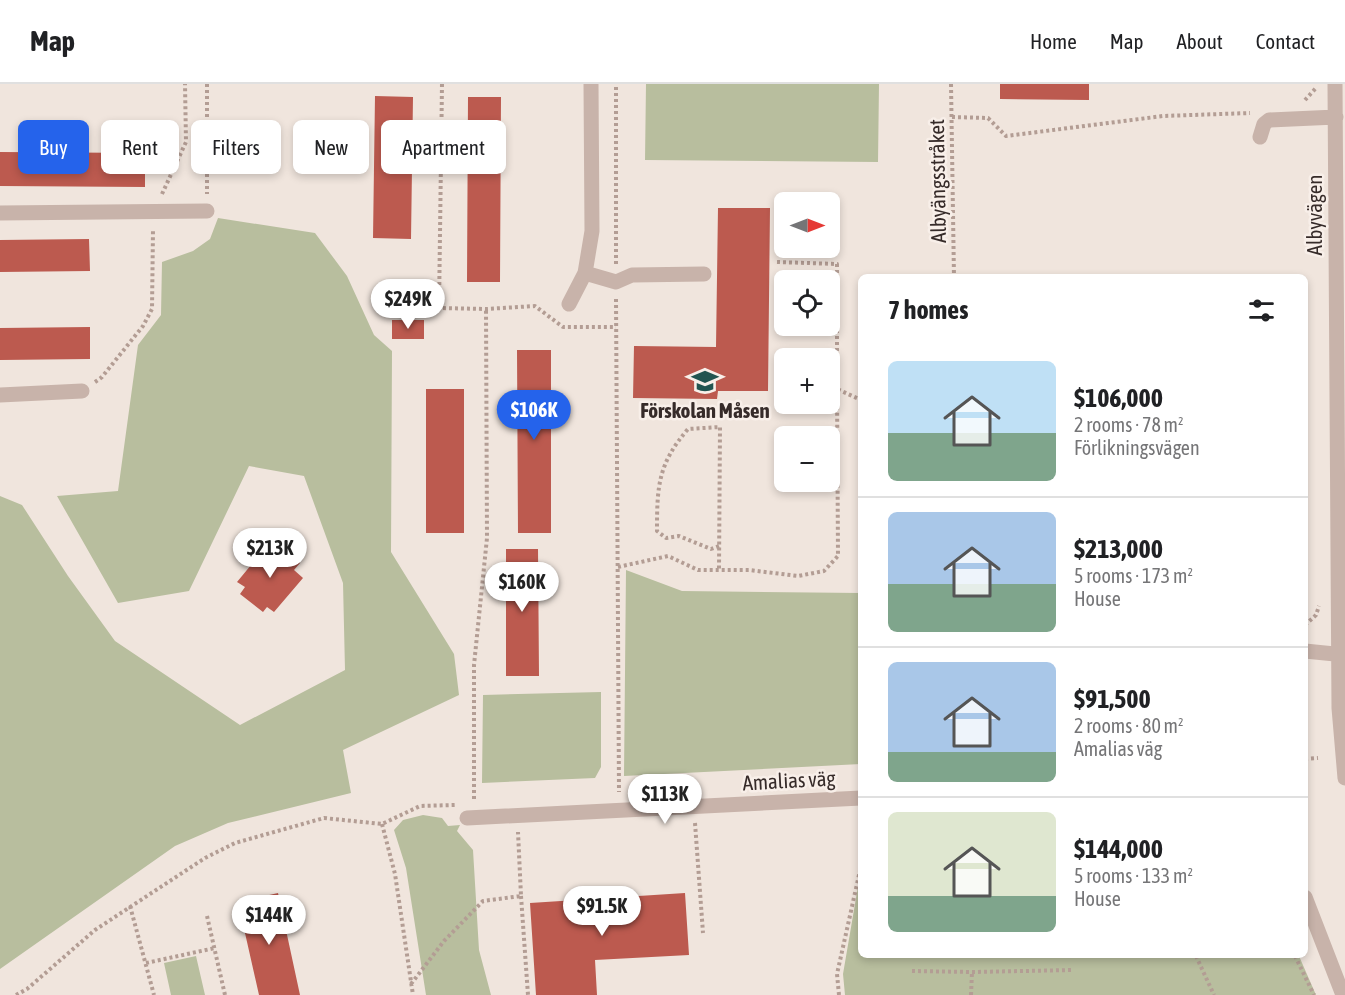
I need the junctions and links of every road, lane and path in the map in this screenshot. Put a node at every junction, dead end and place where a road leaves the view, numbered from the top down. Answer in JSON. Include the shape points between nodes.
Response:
{"nodes":[{"id":1,"x":185,"y":84,"type":"edge"},
{"id":2,"x":207,"y":84,"type":"edge"},
{"id":3,"x":442,"y":84,"type":"edge"},
{"id":4,"x":591,"y":84,"type":"edge"},
{"id":5,"x":616,"y":84,"type":"edge"},
{"id":6,"x":951,"y":84,"type":"edge"},
{"id":7,"x":1317,"y":84,"type":"edge"},
{"id":8,"x":1335,"y":84,"type":"edge"},
{"id":9,"x":1302,"y":102,"type":"dead end"},
{"id":10,"x":1255,"y":112,"type":"dead end"},
{"id":11,"x":952,"y":117,"type":"junction"},
{"id":12,"x":1336,"y":117,"type":"junction"},
{"id":13,"x":1260,"y":136,"type":"dead end"},
{"id":14,"x":207,"y":211,"type":"joint"},
{"id":15,"x":154,"y":212,"type":"junction"},
{"id":16,"x":0,"y":213,"type":"edge"},
{"id":17,"x":777,"y":262,"type":"dead end"},
{"id":18,"x":585,"y":273,"type":"junction"},
{"id":19,"x":704,"y":274,"type":"dead end"},
{"id":20,"x":954,"y":274,"type":"edge"},
{"id":21,"x":616,"y":282,"type":"junction"},
{"id":22,"x":569,"y":304,"type":"dead end"},
{"id":23,"x":486,"y":309,"type":"junction"},
{"id":24,"x":616,"y":327,"type":"junction"},
{"id":25,"x":837,"y":348,"type":"edge"},
{"id":26,"x":840,"y":390,"type":"edge"},
{"id":27,"x":82,"y":391,"type":"joint"},
{"id":28,"x":0,"y":395,"type":"edge"},
{"id":29,"x":858,"y":399,"type":"edge"},
{"id":30,"x":837,"y":414,"type":"edge"},
{"id":31,"x":719,"y":546,"type":"junction"},
{"id":32,"x":618,"y":567,"type":"junction"},
{"id":33,"x":719,"y":570,"type":"junction"},
{"id":34,"x":1322,"y":600,"type":"dead end"},
{"id":35,"x":1308,"y":622,"type":"edge"},
{"id":36,"x":1308,"y":651,"type":"edge"},
{"id":37,"x":1342,"y":655,"type":"edge"},
{"id":38,"x":1318,"y":758,"type":"dead end"},
{"id":39,"x":1308,"y":759,"type":"edge"},
{"id":40,"x":1345,"y":778,"type":"edge"},
{"id":41,"x":630,"y":792,"type":"dead end"},
{"id":42,"x":619,"y":793,"type":"junction"},
{"id":43,"x":607,"y":794,"type":"dead end"},
{"id":44,"x":858,"y":798,"type":"edge"},
{"id":45,"x":474,"y":804,"type":"dead end"},
{"id":46,"x":694,"y":807,"type":"junction"},
{"id":47,"x":465,"y":811,"type":"joint"},
{"id":48,"x":517,"y":815,"type":"junction"},
{"id":49,"x":382,"y":824,"type":"junction"},
{"id":50,"x":858,"y":880,"type":"edge"},
{"id":51,"x":521,"y":896,"type":"junction"},
{"id":52,"x":1308,"y":905,"type":"edge"},
{"id":53,"x":130,"y":906,"type":"junction"},
{"id":54,"x":207,"y":916,"type":"dead end"},
{"id":55,"x":703,"y":933,"type":"dead end"},
{"id":56,"x":214,"y":948,"type":"junction"},
{"id":57,"x":1197,"y":958,"type":"edge"},
{"id":58,"x":1296,"y":958,"type":"edge"},
{"id":59,"x":146,"y":963,"type":"junction"},
{"id":60,"x":1074,"y":970,"type":"dead end"},
{"id":61,"x":912,"y":971,"type":"dead end"},
{"id":62,"x":972,"y":972,"type":"junction"},
{"id":63,"x":411,"y":984,"type":"junction"},
{"id":64,"x":154,"y":993,"type":"edge"},
{"id":65,"x":16,"y":995,"type":"edge"},
{"id":66,"x":225,"y":995,"type":"edge"},
{"id":67,"x":413,"y":995,"type":"edge"},
{"id":68,"x":528,"y":995,"type":"edge"},
{"id":69,"x":839,"y":995,"type":"edge"},
{"id":70,"x":971,"y":995,"type":"edge"},
{"id":71,"x":1214,"y":995,"type":"edge"},
{"id":72,"x":1314,"y":995,"type":"edge"},
{"id":73,"x":1343,"y":995,"type":"edge"}],
"edges":[{"from":1,"to":15,"type":"path","via":[[186,142]]},
{"from":2,"to":14,"type":"path"},
{"from":3,"to":23,"type":"path","via":[[439,308]]},
{"from":4,"to":18,"type":"street","via":[[592,231]]},
{"from":5,"to":21,"type":"path"},
{"from":6,"to":11,"type":"path","name":"Albyängsstråket"},
{"from":7,"to":9,"type":"path","via":[[1316,90]]},
{"from":8,"to":12,"type":"street","name":"Albyvägen"},
{"from":10,"to":11,"type":"path","via":[[1162,116],[1006,136],[988,118]]},
{"from":11,"to":20,"type":"path","name":"Albyängsstråket"},
{"from":12,"to":13,"type":"street","via":[[1269,120]]},
{"from":12,"to":37,"type":"street","name":"Albyvägen"},
{"from":14,"to":15,"type":"street"},
{"from":15,"to":16,"type":"street"},
{"from":15,"to":27,"type":"path","via":[[153,309],[102,377]]},
{"from":17,"to":25,"type":"path","via":[[837,264]]},
{"from":18,"to":21,"type":"street"},
{"from":18,"to":22,"type":"street"},
{"from":19,"to":21,"type":"street","via":[[632,274]]},
{"from":21,"to":24,"type":"path"},
{"from":23,"to":24,"type":"path","via":[[535,306],[563,327]]},
{"from":23,"to":45,"type":"path","via":[[487,538],[474,665]]},
{"from":24,"to":32,"type":"path"},
{"from":26,"to":29,"type":"path"},
{"from":27,"to":28,"type":"street"},
{"from":30,"to":33,"type":"path","via":[[838,556],[825,571],[798,576]]},
{"from":31,"to":31,"type":"path","via":[[720,427],[688,429],[663,467],[657,494],[657,531],[666,538],[679,536],[711,549]]},
{"from":31,"to":33,"type":"path"},
{"from":32,"to":33,"type":"path","via":[[668,556],[698,570]]},
{"from":32,"to":42,"type":"path"},
{"from":34,"to":35,"type":"path"},
{"from":36,"to":37,"type":"street"},
{"from":37,"to":40,"type":"street","name":"Albyvägen","via":[[1339,708]]},
{"from":38,"to":39,"type":"path"},
{"from":41,"to":42,"type":"path"},
{"from":42,"to":43,"type":"path"},
{"from":44,"to":46,"type":"street","name":"Amalias väg"},
{"from":46,"to":48,"type":"street","name":"Amalias väg"},
{"from":46,"to":55,"type":"path"},
{"from":47,"to":48,"type":"street","name":"Amalias väg"},
{"from":47,"to":49,"type":"path","via":[[420,806]]},
{"from":48,"to":51,"type":"path"},
{"from":49,"to":53,"type":"path","via":[[324,818],[235,843]]},
{"from":49,"to":63,"type":"path","via":[[395,874]]},
{"from":50,"to":69,"type":"path","via":[[837,974]]},
{"from":51,"to":63,"type":"path","via":[[483,901],[444,941]]},
{"from":51,"to":68,"type":"path"},
{"from":52,"to":73,"type":"street"},
{"from":53,"to":59,"type":"path"},
{"from":53,"to":65,"type":"path"},
{"from":54,"to":56,"type":"path"},
{"from":56,"to":59,"type":"path"},
{"from":56,"to":66,"type":"path"},
{"from":57,"to":71,"type":"path"},
{"from":58,"to":72,"type":"path"},
{"from":59,"to":64,"type":"path"},
{"from":60,"to":62,"type":"path"},
{"from":61,"to":62,"type":"path"},
{"from":62,"to":70,"type":"path"},
{"from":63,"to":67,"type":"path"}]}
